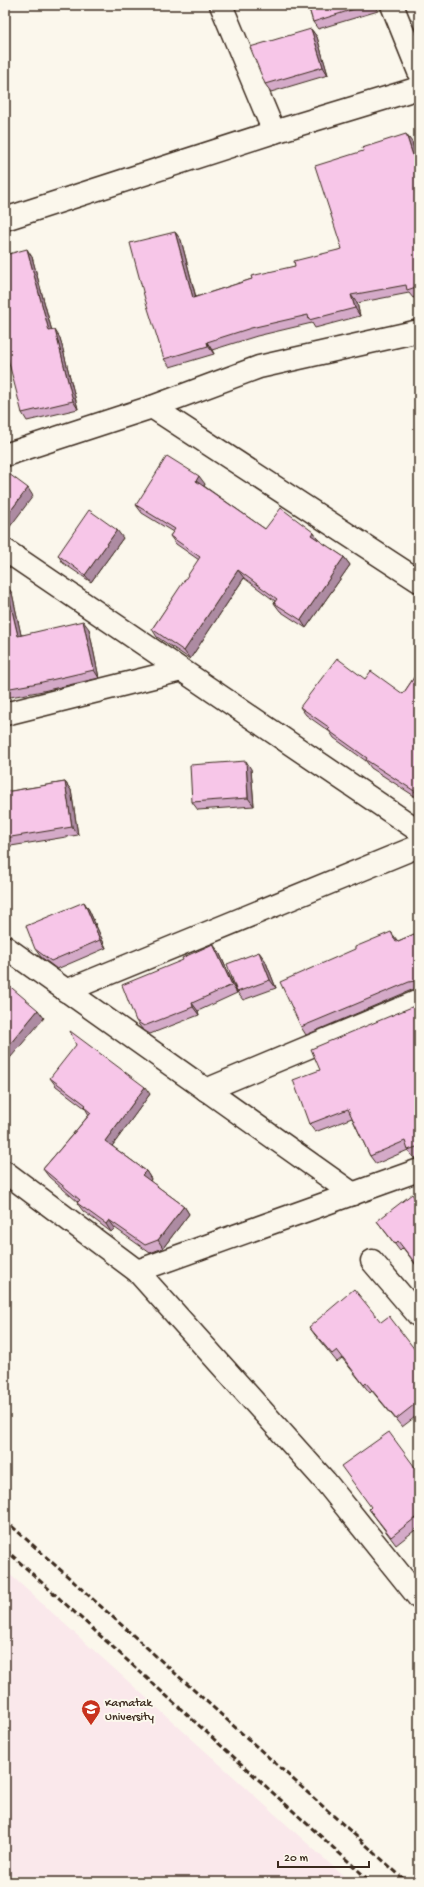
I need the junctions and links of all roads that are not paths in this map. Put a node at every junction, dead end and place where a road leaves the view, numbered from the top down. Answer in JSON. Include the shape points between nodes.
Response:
{"nodes":[{"id":1,"x":221,"y":5,"type":"edge"},
{"id":2,"x":392,"y":5,"type":"edge"},
{"id":3,"x":419,"y":72,"type":"edge"},
{"id":4,"x":419,"y":88,"type":"edge"},
{"id":5,"x":274,"y":132,"type":"junction"},
{"id":6,"x":5,"y":219,"type":"edge"},
{"id":7,"x":419,"y":331,"type":"edge"},
{"id":8,"x":152,"y":406,"type":"junction"},
{"id":9,"x":5,"y":455,"type":"edge"},
{"id":10,"x":5,"y":550,"type":"edge"},
{"id":11,"x":419,"y":581,"type":"edge"},
{"id":12,"x":181,"y":670,"type":"junction"},
{"id":13,"x":5,"y":714,"type":"edge"},
{"id":14,"x":419,"y":831,"type":"edge"},
{"id":15,"x":419,"y":846,"type":"edge"},
{"id":16,"x":5,"y":947,"type":"edge"},
{"id":17,"x":66,"y":991,"type":"junction"},
{"id":18,"x":419,"y":1001,"type":"edge"},
{"id":19,"x":206,"y":1090,"type":"junction"},
{"id":20,"x":419,"y":1170,"type":"edge"},
{"id":21,"x":5,"y":1172,"type":"edge"},
{"id":22,"x":353,"y":1194,"type":"junction"},
{"id":23,"x":372,"y":1261,"type":"dead end"},
{"id":24,"x":137,"y":1271,"type":"junction"},
{"id":25,"x":419,"y":1316,"type":"edge"},
{"id":26,"x":419,"y":1598,"type":"edge"}],
"edges":[{"from":1,"to":5,"type":"street"},
{"from":2,"to":3,"type":"street"},
{"from":4,"to":5,"type":"street"},
{"from":5,"to":6,"type":"street"},
{"from":7,"to":8,"type":"street","via":[[259,367]]},
{"from":8,"to":9,"type":"street"},
{"from":8,"to":11,"type":"street"},
{"from":10,"to":12,"type":"street"},
{"from":12,"to":13,"type":"street"},
{"from":12,"to":14,"type":"street"},
{"from":15,"to":17,"type":"street"},
{"from":16,"to":17,"type":"street"},
{"from":17,"to":19,"type":"street"},
{"from":18,"to":19,"type":"street"},
{"from":19,"to":22,"type":"street"},
{"from":20,"to":22,"type":"street"},
{"from":21,"to":24,"type":"street"},
{"from":22,"to":24,"type":"street"},
{"from":23,"to":25,"type":"street"},
{"from":24,"to":26,"type":"street","via":[[325,1481]]}]}
